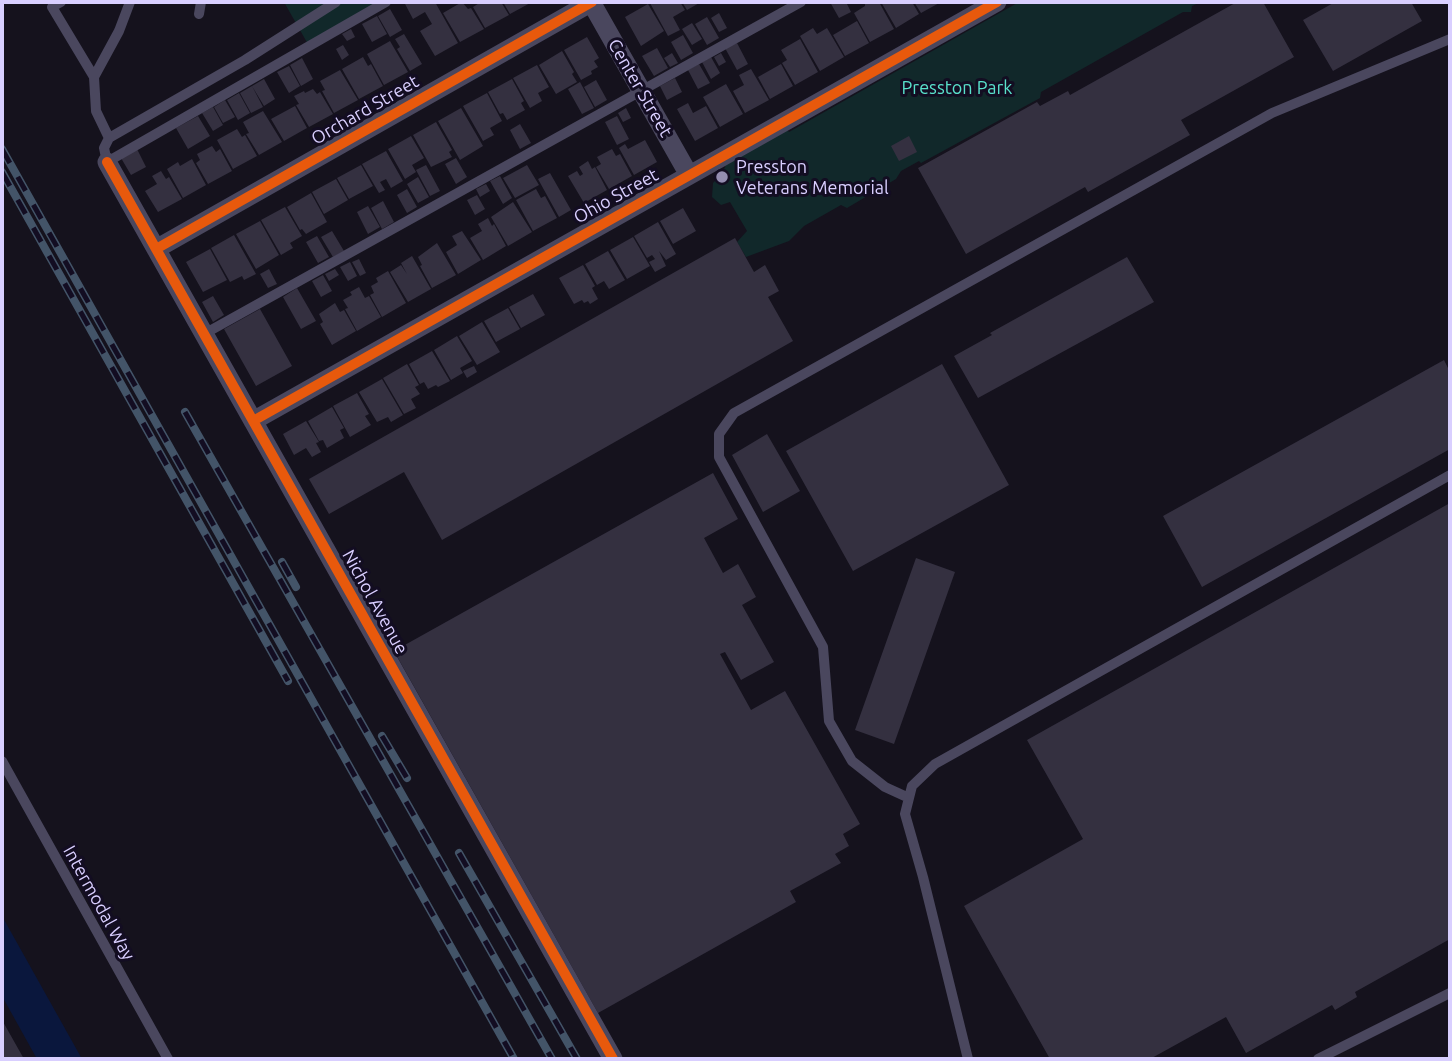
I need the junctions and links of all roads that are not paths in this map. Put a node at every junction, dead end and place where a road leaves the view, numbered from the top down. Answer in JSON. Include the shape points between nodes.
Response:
{"nodes":[{"id":1,"x":61,"y":2,"type":"edge"},
{"id":2,"x":130,"y":2,"type":"edge"},
{"id":3,"x":201,"y":2,"type":"edge"},
{"id":4,"x":335,"y":2,"type":"edge"},
{"id":5,"x":386,"y":2,"type":"edge"},
{"id":6,"x":592,"y":2,"type":"edge"},
{"id":7,"x":800,"y":2,"type":"edge"},
{"id":8,"x":997,"y":2,"type":"edge"},
{"id":9,"x":199,"y":14,"type":"dead end"},
{"id":10,"x":1450,"y":39,"type":"edge"},
{"id":11,"x":94,"y":77,"type":"junction"},
{"id":12,"x":642,"y":90,"type":"junction"},
{"id":13,"x":109,"y":138,"type":"junction"},
{"id":14,"x":107,"y":162,"type":"junction"},
{"id":15,"x":689,"y":175,"type":"junction"},
{"id":16,"x":156,"y":249,"type":"junction"},
{"id":17,"x":204,"y":334,"type":"junction"},
{"id":18,"x":253,"y":421,"type":"junction"},
{"id":19,"x":1450,"y":475,"type":"edge"},
{"id":20,"x":2,"y":761,"type":"edge"},
{"id":21,"x":909,"y":798,"type":"junction"},
{"id":22,"x":1450,"y":993,"type":"edge"},
{"id":23,"x":168,"y":1059,"type":"edge"},
{"id":24,"x":612,"y":1059,"type":"edge"},
{"id":25,"x":968,"y":1059,"type":"edge"},
{"id":26,"x":1318,"y":1059,"type":"edge"}],
"edges":[{"from":1,"to":11,"type":"lane","via":[[52,7]]},
{"from":2,"to":11,"type":"lane"},
{"from":3,"to":9,"type":"lane"},
{"from":4,"to":13,"type":"lane"},
{"from":5,"to":14,"type":"lane"},
{"from":6,"to":12,"type":"street","name":"Center Street"},
{"from":6,"to":16,"type":"street","name":"Orchard Street"},
{"from":7,"to":12,"type":"lane"},
{"from":8,"to":15,"type":"street","name":"Ohio Street"},
{"from":10,"to":21,"type":"lane","via":[[1272,113],[734,413],[719,434],[719,457],[823,647],[829,721],[852,761],[885,787]]},
{"from":11,"to":13,"type":"lane","via":[[96,111]]},
{"from":12,"to":15,"type":"street","name":"Center Street"},
{"from":12,"to":17,"type":"lane"},
{"from":13,"to":14,"type":"lane","via":[[104,148]]},
{"from":14,"to":16,"type":"street","name":"Nichol Avenue"},
{"from":15,"to":18,"type":"street","name":"Ohio Street"},
{"from":16,"to":17,"type":"street","name":"Nichol Avenue"},
{"from":17,"to":18,"type":"street","name":"Nichol Avenue"},
{"from":18,"to":24,"type":"street","name":"Nichol Avenue"},
{"from":19,"to":21,"type":"lane","via":[[935,764],[912,786]]},
{"from":20,"to":23,"type":"lane","name":"Intermodal Way"},
{"from":21,"to":25,"type":"lane","via":[[905,814]]},
{"from":22,"to":26,"type":"lane"}]}
